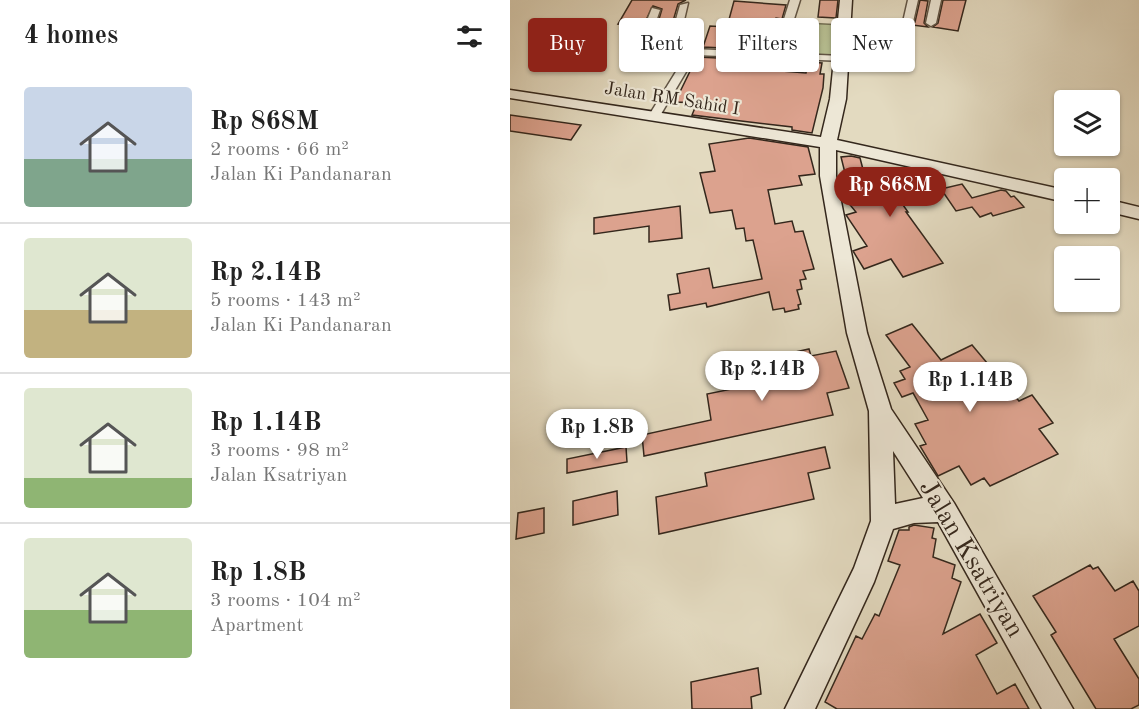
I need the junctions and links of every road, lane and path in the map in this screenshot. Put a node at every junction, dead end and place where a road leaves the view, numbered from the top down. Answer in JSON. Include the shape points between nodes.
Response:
{"nodes":[{"id":1,"x":795,"y":0,"type":"edge"},
{"id":2,"x":846,"y":0,"type":"edge"},
{"id":3,"x":913,"y":0,"type":"edge"},
{"id":4,"x":936,"y":0,"type":"edge"},
{"id":5,"x":685,"y":5,"type":"dead end"},
{"id":6,"x":655,"y":10,"type":"dead end"},
{"id":7,"x":652,"y":18,"type":"edge"},
{"id":8,"x":681,"y":18,"type":"edge"},
{"id":9,"x":789,"y":18,"type":"edge"},
{"id":10,"x":844,"y":18,"type":"edge"},
{"id":11,"x":909,"y":18,"type":"edge"},
{"id":12,"x":931,"y":23,"type":"dead end"},
{"id":13,"x":681,"y":72,"type":"edge"},
{"id":14,"x":840,"y":72,"type":"edge"},
{"id":15,"x":510,"y":94,"type":"edge"},
{"id":16,"x":654,"y":117,"type":"junction"},
{"id":17,"x":828,"y":148,"type":"junction"},
{"id":18,"x":1054,"y":194,"type":"edge"},
{"id":19,"x":1120,"y":208,"type":"edge"},
{"id":20,"x":1139,"y":213,"type":"edge"},
{"id":21,"x":880,"y":411,"type":"junction"},
{"id":22,"x":945,"y":511,"type":"junction"},
{"id":23,"x":883,"y":521,"type":"junction"},
{"id":24,"x":800,"y":709,"type":"edge"},
{"id":25,"x":1058,"y":709,"type":"edge"}],
"edges":[{"from":1,"to":9,"type":"street"},
{"from":2,"to":10,"type":"street"},
{"from":3,"to":11,"type":"street"},
{"from":4,"to":12,"type":"street"},
{"from":5,"to":8,"type":"street"},
{"from":6,"to":7,"type":"street"},
{"from":13,"to":16,"type":"street"},
{"from":14,"to":17,"type":"street"},
{"from":15,"to":16,"type":"street","name":"Jalan RM Sahid I"},
{"from":16,"to":17,"type":"street","name":"Jalan RM Sahid I","via":[[803,139]]},
{"from":17,"to":18,"type":"street"},
{"from":17,"to":21,"type":"street","via":[[828,176],[841,257],[857,333]]},
{"from":19,"to":20,"type":"street"},
{"from":21,"to":22,"type":"street","name":"Jalan Ksatriyan"},
{"from":21,"to":23,"type":"street"},
{"from":22,"to":23,"type":"street","via":[[914,510]]},
{"from":22,"to":25,"type":"street","name":"Jalan Ksatriyan"},
{"from":23,"to":24,"type":"street","via":[[866,573]]}]}
